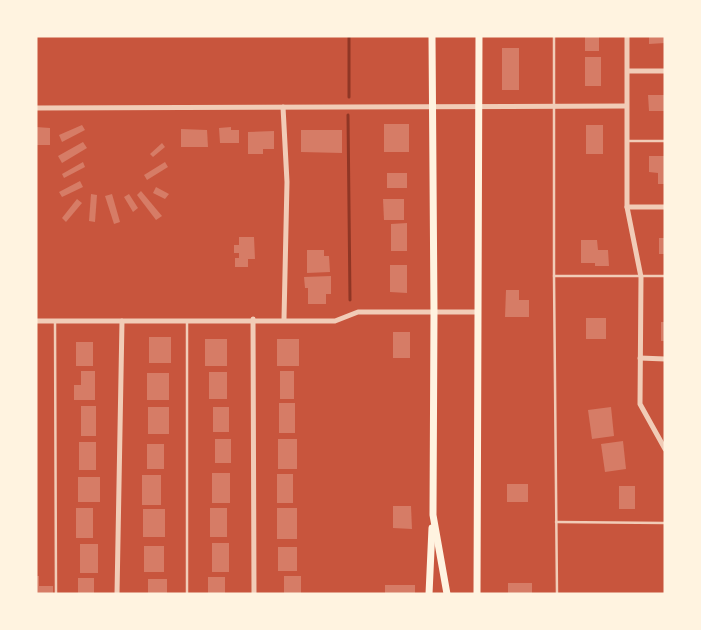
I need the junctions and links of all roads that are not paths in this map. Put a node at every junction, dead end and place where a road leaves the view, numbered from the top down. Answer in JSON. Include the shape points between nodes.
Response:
{"nodes":[{"id":1,"x":432,"y":36,"type":"edge"},
{"id":2,"x":479,"y":36,"type":"edge"},
{"id":3,"x":554,"y":36,"type":"edge"},
{"id":4,"x":627,"y":36,"type":"edge"},
{"id":5,"x":628,"y":71,"type":"junction"},
{"id":6,"x":665,"y":71,"type":"edge"},
{"id":7,"x":626,"y":106,"type":"junction"},
{"id":8,"x":283,"y":107,"type":"junction"},
{"id":9,"x":554,"y":107,"type":"junction"},
{"id":10,"x":36,"y":108,"type":"edge"},
{"id":11,"x":432,"y":108,"type":"junction"},
{"id":12,"x":479,"y":108,"type":"junction"},
{"id":13,"x":627,"y":141,"type":"junction"},
{"id":14,"x":665,"y":141,"type":"edge"},
{"id":15,"x":627,"y":207,"type":"junction"},
{"id":16,"x":665,"y":207,"type":"edge"},
{"id":17,"x":554,"y":276,"type":"junction"},
{"id":18,"x":665,"y":276,"type":"edge"},
{"id":19,"x":641,"y":277,"type":"junction"},
{"id":20,"x":434,"y":311,"type":"junction"},
{"id":21,"x":478,"y":312,"type":"junction"},
{"id":22,"x":187,"y":320,"type":"junction"},
{"id":23,"x":253,"y":320,"type":"junction"},
{"id":24,"x":284,"y":320,"type":"junction"},
{"id":25,"x":36,"y":321,"type":"edge"},
{"id":26,"x":55,"y":321,"type":"junction"},
{"id":27,"x":122,"y":321,"type":"junction"},
{"id":28,"x":640,"y":358,"type":"junction"},
{"id":29,"x":665,"y":359,"type":"edge"},
{"id":30,"x":665,"y":449,"type":"edge"},
{"id":31,"x":432,"y":515,"type":"junction"},
{"id":32,"x":556,"y":522,"type":"junction"},
{"id":33,"x":665,"y":523,"type":"edge"},
{"id":34,"x":56,"y":594,"type":"edge"},
{"id":35,"x":117,"y":594,"type":"edge"},
{"id":36,"x":187,"y":594,"type":"edge"},
{"id":37,"x":254,"y":594,"type":"edge"},
{"id":38,"x":429,"y":594,"type":"edge"},
{"id":39,"x":447,"y":594,"type":"edge"},
{"id":40,"x":477,"y":594,"type":"edge"},
{"id":41,"x":557,"y":594,"type":"edge"}],
"edges":[{"from":1,"to":11,"type":"main road"},
{"from":2,"to":12,"type":"main road"},
{"from":3,"to":9,"type":"lane"},
{"from":4,"to":5,"type":"street"},
{"from":5,"to":6,"type":"street"},
{"from":5,"to":7,"type":"street"},
{"from":7,"to":9,"type":"street"},
{"from":7,"to":13,"type":"street"},
{"from":8,"to":10,"type":"street"},
{"from":8,"to":11,"type":"street"},
{"from":8,"to":24,"type":"street","via":[[287,182]]},
{"from":9,"to":12,"type":"street"},
{"from":9,"to":17,"type":"lane"},
{"from":11,"to":12,"type":"street"},
{"from":11,"to":20,"type":"main road"},
{"from":12,"to":21,"type":"main road"},
{"from":13,"to":14,"type":"lane"},
{"from":13,"to":15,"type":"street"},
{"from":15,"to":16,"type":"street"},
{"from":15,"to":19,"type":"street"},
{"from":17,"to":19,"type":"lane"},
{"from":17,"to":32,"type":"lane"},
{"from":18,"to":19,"type":"lane"},
{"from":19,"to":28,"type":"street"},
{"from":20,"to":21,"type":"street"},
{"from":20,"to":24,"type":"street","via":[[358,312],[335,321]]},
{"from":20,"to":31,"type":"main road"},
{"from":21,"to":40,"type":"main road"},
{"from":22,"to":23,"type":"street"},
{"from":22,"to":27,"type":"street"},
{"from":22,"to":36,"type":"lane"},
{"from":23,"to":24,"type":"street"},
{"from":23,"to":37,"type":"street"},
{"from":25,"to":26,"type":"street"},
{"from":26,"to":27,"type":"street"},
{"from":26,"to":34,"type":"lane"},
{"from":27,"to":35,"type":"street"},
{"from":28,"to":29,"type":"street"},
{"from":28,"to":30,"type":"street","via":[[640,404]]},
{"from":31,"to":38,"type":"main road"},
{"from":31,"to":39,"type":"main road"},
{"from":32,"to":33,"type":"lane"},
{"from":32,"to":41,"type":"lane"}]}
